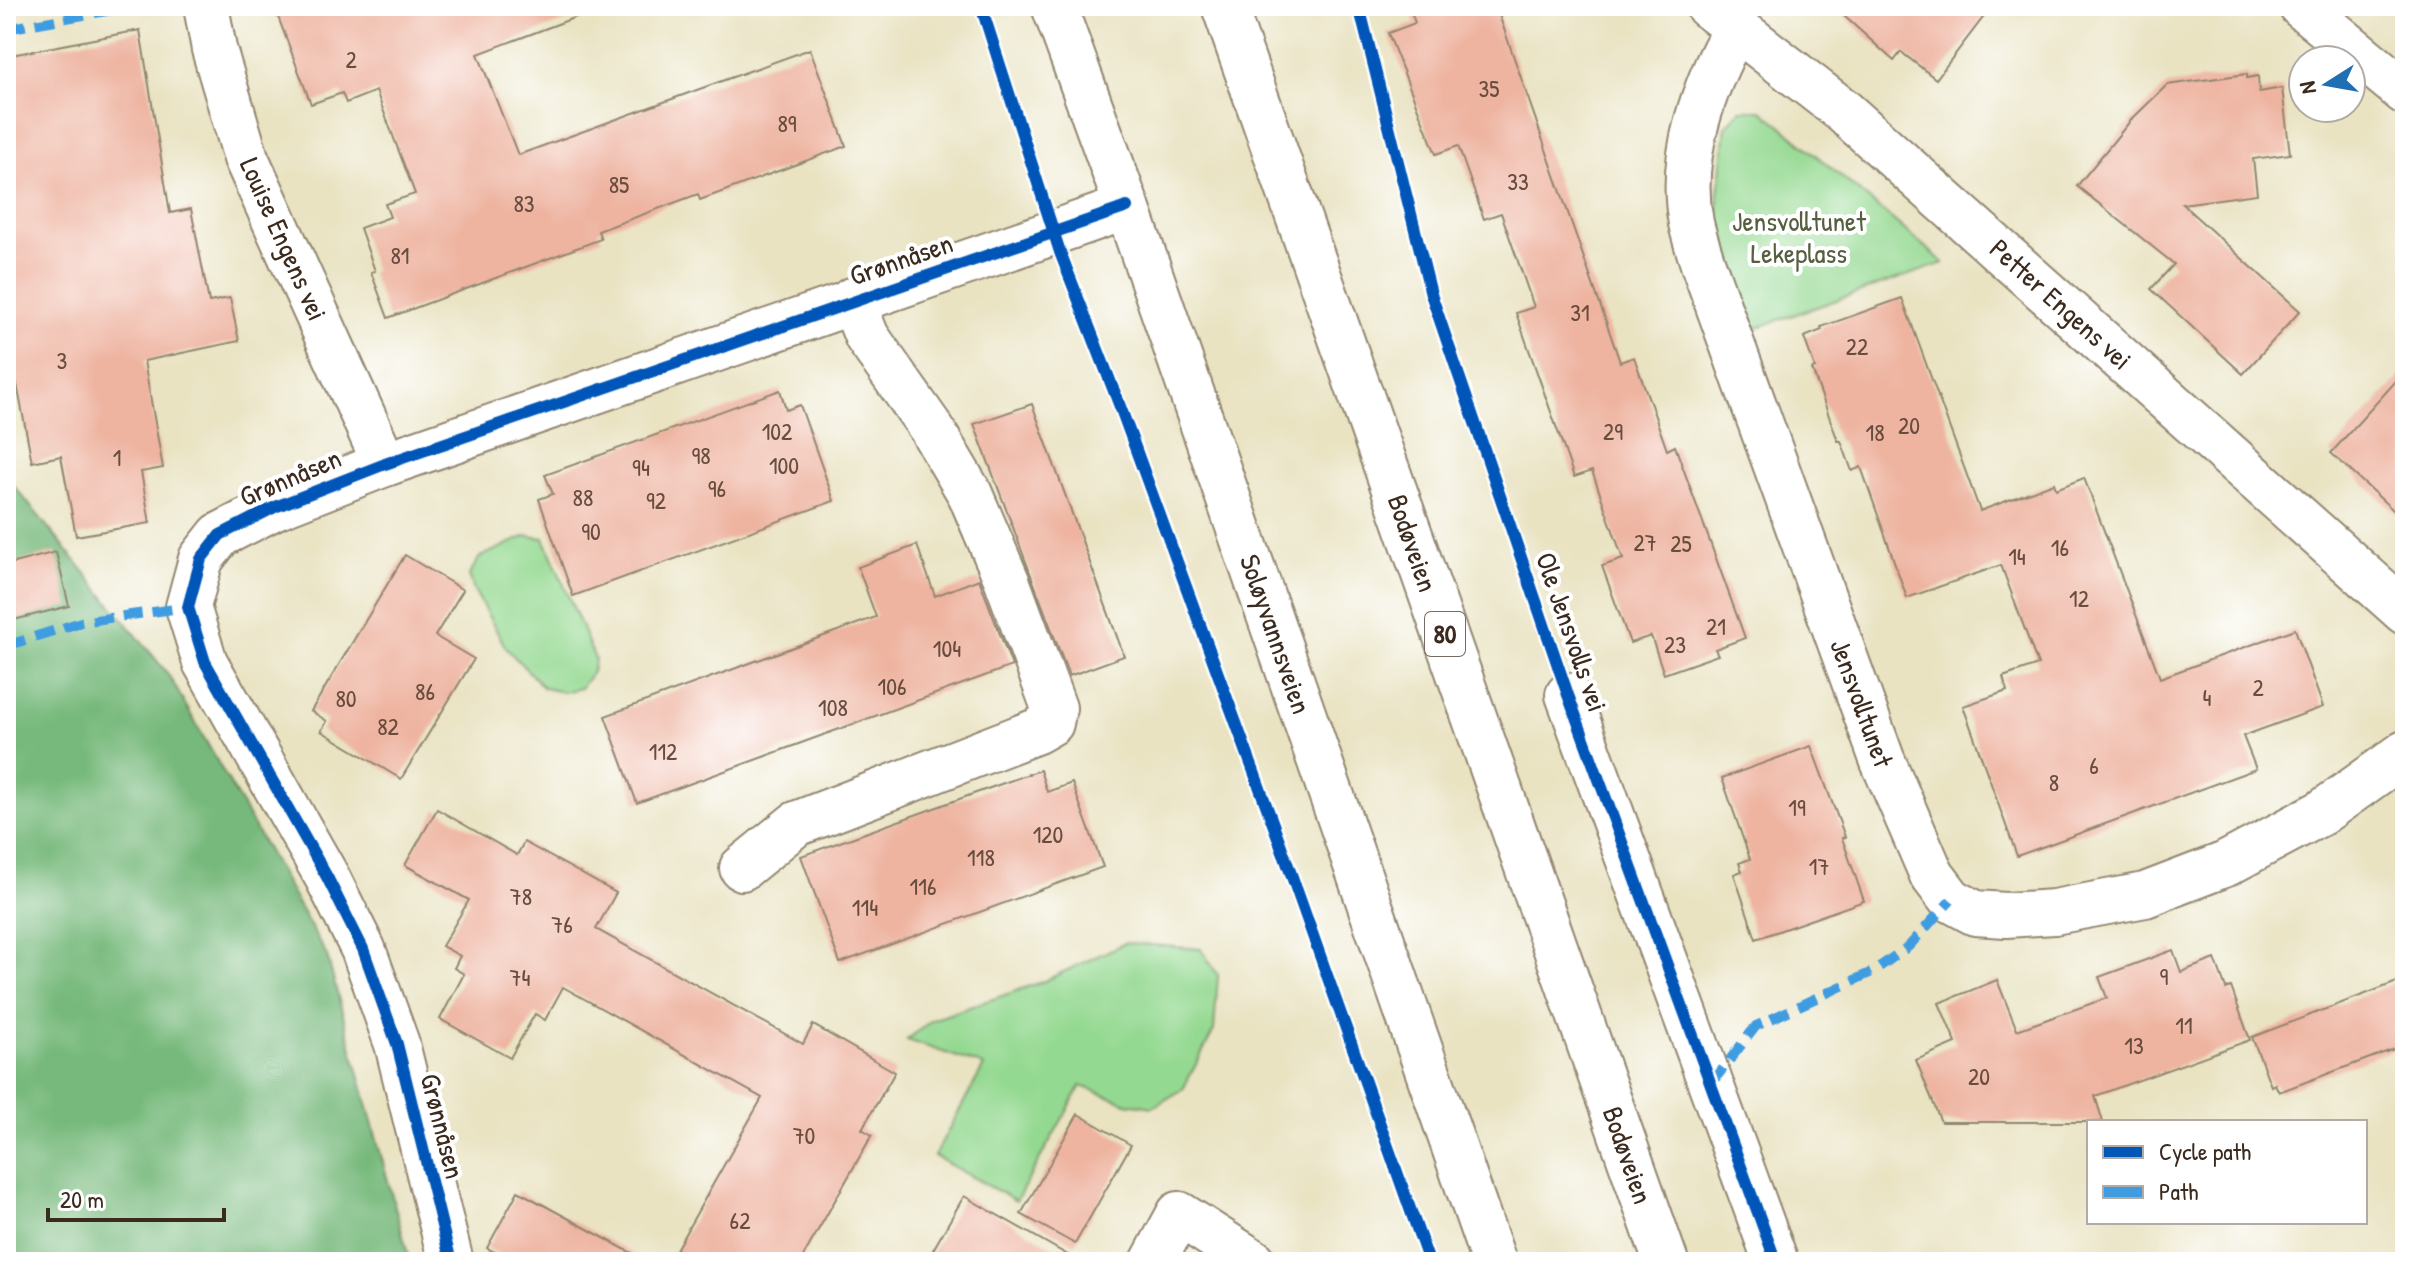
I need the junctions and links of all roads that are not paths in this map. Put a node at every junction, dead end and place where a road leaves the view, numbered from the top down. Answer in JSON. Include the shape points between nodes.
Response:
{"nodes":[{"id":1,"x":206,"y":6,"type":"edge"},
{"id":2,"x":1054,"y":6,"type":"edge"},
{"id":3,"x":1224,"y":6,"type":"edge"},
{"id":4,"x":2301,"y":6,"type":"edge"},
{"id":5,"x":1722,"y":17,"type":"edge"},
{"id":6,"x":2405,"y":92,"type":"edge"},
{"id":7,"x":1127,"y":207,"type":"junction"},
{"id":8,"x":852,"y":300,"type":"junction"},
{"id":9,"x":385,"y":464,"type":"junction"},
{"id":10,"x":2405,"y":612,"type":"edge"},
{"id":11,"x":1568,"y":695,"type":"dead end"},
{"id":12,"x":2405,"y":753,"type":"edge"},
{"id":13,"x":742,"y":868,"type":"dead end"},
{"id":14,"x":451,"y":1262,"type":"edge"},
{"id":15,"x":1153,"y":1262,"type":"edge"},
{"id":16,"x":1254,"y":1262,"type":"edge"},
{"id":17,"x":1494,"y":1262,"type":"edge"},
{"id":18,"x":1666,"y":1262,"type":"edge"},
{"id":19,"x":1776,"y":1262,"type":"edge"}],
"edges":[{"from":1,"to":9,"type":"street","name":"Louise Engens vei","via":[[246,158]]},
{"from":2,"to":7,"type":"street","name":"Soløyvannsveien"},
{"from":3,"to":18,"type":"street","name":"Bodøveien","number":"80"},
{"from":4,"to":6,"type":"street"},
{"from":5,"to":10,"type":"street","name":"Petter Engens vei","via":[[1842,110]]},
{"from":5,"to":12,"type":"street","name":"Jensvolltunet","via":[[1716,64],[1692,140],[1690,221],[1882,759],[1932,875],[1951,900],[1975,913],[2006,915],[2145,895],[2226,864],[2321,813]]},
{"from":7,"to":8,"type":"street","name":"Grønnåsen"},
{"from":7,"to":17,"type":"street","name":"Soløyvannsveien"},
{"from":8,"to":9,"type":"street","name":"Grønnåsen"},
{"from":8,"to":13,"type":"street","name":"Grønnåsen","via":[[867,337],[970,494],[1054,708],[1051,723],[1037,731],[796,824]]},
{"from":9,"to":14,"type":"street","name":"Grønnåsen","via":[[220,535],[201,559],[188,607],[205,662],[363,949],[397,1044]]},
{"from":11,"to":19,"type":"street","name":"Ole Jensvolls vei"},
{"from":15,"to":16,"type":"street","via":[[1179,1214]]}]}
